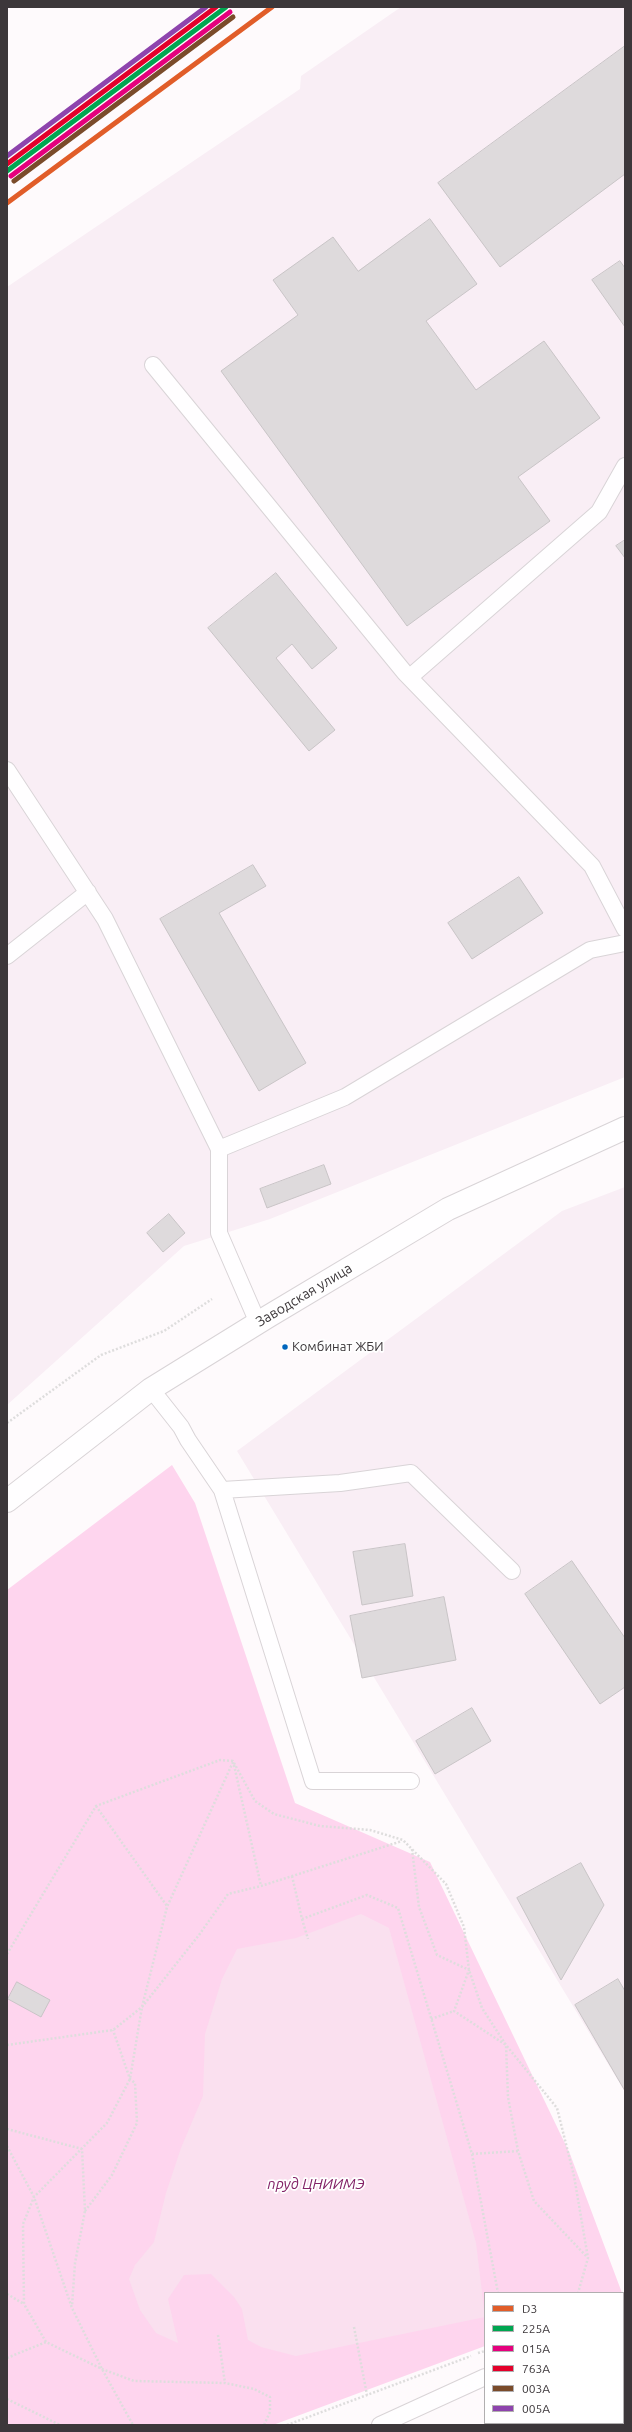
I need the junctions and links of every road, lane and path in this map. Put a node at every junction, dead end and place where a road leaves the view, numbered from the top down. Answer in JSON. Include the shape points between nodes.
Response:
{"nodes":[{"id":1,"x":153,"y":365,"type":"dead end"},
{"id":2,"x":625,"y":466,"type":"edge"},
{"id":3,"x":410,"y":677,"type":"junction"},
{"id":4,"x":7,"y":770,"type":"edge"},
{"id":5,"x":88,"y":892,"type":"junction"},
{"id":6,"x":625,"y":929,"type":"edge"},
{"id":7,"x":625,"y":943,"type":"edge"},
{"id":8,"x":7,"y":956,"type":"edge"},
{"id":9,"x":625,"y":1128,"type":"edge"},
{"id":10,"x":219,"y":1148,"type":"junction"},
{"id":11,"x":212,"y":1299,"type":"dead end"},
{"id":12,"x":258,"y":1323,"type":"junction"},
{"id":13,"x":151,"y":1389,"type":"junction"},
{"id":14,"x":7,"y":1423,"type":"edge"},
{"id":15,"x":222,"y":1490,"type":"junction"},
{"id":16,"x":7,"y":1501,"type":"edge"},
{"id":17,"x":512,"y":1571,"type":"dead end"},
{"id":18,"x":233,"y":1761,"type":"junction"},
{"id":19,"x":411,"y":1781,"type":"dead end"},
{"id":20,"x":96,"y":1806,"type":"junction"},
{"id":21,"x":403,"y":1840,"type":"junction"},
{"id":22,"x":411,"y":1848,"type":"junction"},
{"id":23,"x":292,"y":1876,"type":"junction"},
{"id":24,"x":261,"y":1886,"type":"junction"},
{"id":25,"x":167,"y":1907,"type":"junction"},
{"id":26,"x":302,"y":1919,"type":"junction"},
{"id":27,"x":308,"y":1939,"type":"dead end"},
{"id":28,"x":7,"y":1954,"type":"edge"},
{"id":29,"x":469,"y":1970,"type":"junction"},
{"id":30,"x":142,"y":2006,"type":"junction"},
{"id":31,"x":454,"y":2011,"type":"junction"},
{"id":32,"x":431,"y":2019,"type":"junction"},
{"id":33,"x":113,"y":2030,"type":"junction"},
{"id":34,"x":7,"y":2045,"type":"edge"},
{"id":35,"x":506,"y":2046,"type":"junction"},
{"id":36,"x":130,"y":2079,"type":"junction"},
{"id":37,"x":7,"y":2129,"type":"edge"},
{"id":38,"x":7,"y":2146,"type":"edge"},
{"id":39,"x":82,"y":2149,"type":"junction"},
{"id":40,"x":518,"y":2151,"type":"junction"},
{"id":41,"x":472,"y":2154,"type":"junction"},
{"id":42,"x":34,"y":2197,"type":"junction"},
{"id":43,"x":85,"y":2211,"type":"junction"},
{"id":44,"x":588,"y":2258,"type":"junction"},
{"id":45,"x":498,"y":2292,"type":"edge"},
{"id":46,"x":578,"y":2292,"type":"edge"},
{"id":47,"x":7,"y":2294,"type":"edge"},
{"id":48,"x":24,"y":2304,"type":"junction"},
{"id":49,"x":72,"y":2308,"type":"junction"},
{"id":50,"x":354,"y":2327,"type":"dead end"},
{"id":51,"x":218,"y":2335,"type":"dead end"},
{"id":52,"x":46,"y":2342,"type":"junction"},
{"id":53,"x":484,"y":2351,"type":"edge"},
{"id":54,"x":7,"y":2358,"type":"edge"},
{"id":55,"x":102,"y":2369,"type":"junction"},
{"id":56,"x":484,"y":2377,"type":"edge"},
{"id":57,"x":225,"y":2384,"type":"junction"},
{"id":58,"x":367,"y":2395,"type":"junction"},
{"id":59,"x":7,"y":2399,"type":"edge"},
{"id":60,"x":60,"y":2425,"type":"edge"},
{"id":61,"x":133,"y":2425,"type":"edge"},
{"id":62,"x":264,"y":2425,"type":"edge"},
{"id":63,"x":287,"y":2425,"type":"edge"},
{"id":64,"x":380,"y":2425,"type":"edge"}],
"edges":[{"from":1,"to":3,"type":"lane"},
{"from":2,"to":3,"type":"lane","via":[[599,512]]},
{"from":3,"to":6,"type":"lane","via":[[592,866]]},
{"from":4,"to":5,"type":"lane"},
{"from":5,"to":8,"type":"lane"},
{"from":5,"to":10,"type":"lane","via":[[105,919]]},
{"from":7,"to":10,"type":"lane","via":[[590,950],[344,1097]]},
{"from":9,"to":12,"type":"street","name":"Заводская улица","via":[[448,1210]]},
{"from":10,"to":12,"type":"lane","via":[[220,1233]]},
{"from":11,"to":14,"type":"path","via":[[164,1331],[101,1355]]},
{"from":12,"to":13,"type":"street","name":"Заводская улица"},
{"from":13,"to":15,"type":"lane","via":[[181,1427]]},
{"from":13,"to":16,"type":"street","name":"Заводская улица"},
{"from":15,"to":17,"type":"lane","via":[[340,1483],[411,1473]]},
{"from":15,"to":19,"type":"lane","via":[[313,1781]]},
{"from":18,"to":20,"type":"path","via":[[220,1760]]},
{"from":18,"to":21,"type":"path","via":[[255,1800],[274,1814],[320,1826],[370,1830]]},
{"from":18,"to":24,"type":"path"},
{"from":18,"to":25,"type":"path"},
{"from":20,"to":25,"type":"path"},
{"from":20,"to":28,"type":"path"},
{"from":21,"to":22,"type":"path"},
{"from":21,"to":23,"type":"path"},
{"from":22,"to":29,"type":"path","via":[[446,1884],[464,1927]]},
{"from":22,"to":29,"type":"path","via":[[419,1907],[437,1955]]},
{"from":23,"to":24,"type":"path"},
{"from":23,"to":26,"type":"path"},
{"from":24,"to":30,"type":"path","via":[[228,1894]]},
{"from":25,"to":30,"type":"path"},
{"from":26,"to":27,"type":"path"},
{"from":26,"to":32,"type":"path","via":[[367,1895],[398,1908]]},
{"from":29,"to":31,"type":"path"},
{"from":29,"to":35,"type":"path","via":[[482,2008]]},
{"from":30,"to":33,"type":"path"},
{"from":30,"to":36,"type":"path"},
{"from":31,"to":32,"type":"path"},
{"from":31,"to":35,"type":"path"},
{"from":32,"to":41,"type":"path"},
{"from":33,"to":34,"type":"path"},
{"from":33,"to":36,"type":"path"},
{"from":35,"to":40,"type":"path","via":[[508,2097]]},
{"from":35,"to":44,"type":"path","via":[[557,2108],[574,2176]]},
{"from":36,"to":39,"type":"path","via":[[107,2122]]},
{"from":36,"to":43,"type":"path","via":[[135,2083],[137,2122],[112,2175]]},
{"from":37,"to":39,"type":"path"},
{"from":38,"to":42,"type":"path"},
{"from":39,"to":42,"type":"path"},
{"from":39,"to":43,"type":"path"},
{"from":40,"to":41,"type":"path"},
{"from":40,"to":44,"type":"path","via":[[534,2201]]},
{"from":41,"to":45,"type":"path"},
{"from":42,"to":48,"type":"path","via":[[23,2224]]},
{"from":42,"to":49,"type":"path"},
{"from":43,"to":49,"type":"path","via":[[75,2263]]},
{"from":44,"to":46,"type":"path"},
{"from":47,"to":48,"type":"path"},
{"from":48,"to":52,"type":"path"},
{"from":49,"to":55,"type":"path"},
{"from":50,"to":58,"type":"path"},
{"from":51,"to":57,"type":"path"},
{"from":52,"to":54,"type":"path"},
{"from":52,"to":55,"type":"path"},
{"from":53,"to":58,"type":"path"},
{"from":55,"to":57,"type":"path","via":[[134,2380]]},
{"from":55,"to":61,"type":"path"},
{"from":56,"to":64,"type":"lane"},
{"from":57,"to":62,"type":"path","via":[[254,2389],[270,2398],[270,2412]]},
{"from":58,"to":63,"type":"path"},
{"from":59,"to":60,"type":"path"}]}
